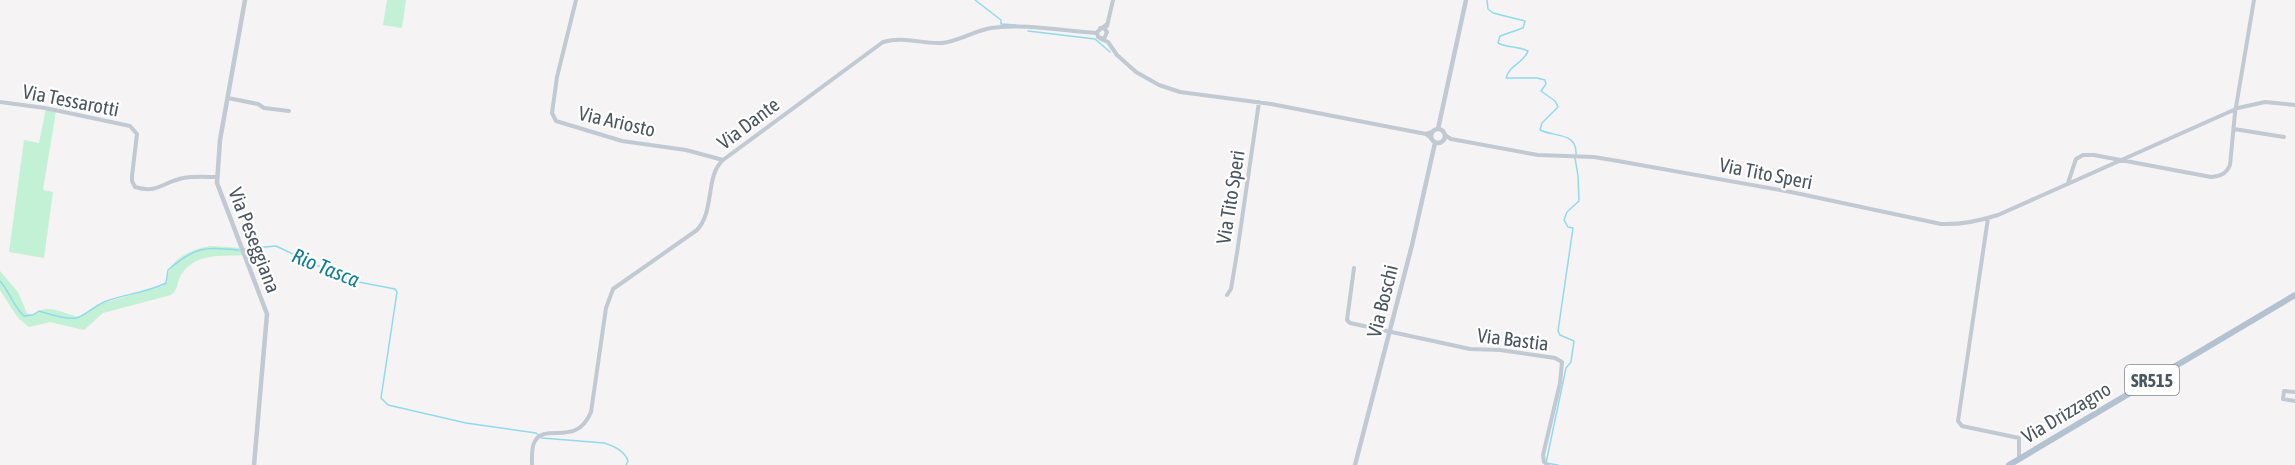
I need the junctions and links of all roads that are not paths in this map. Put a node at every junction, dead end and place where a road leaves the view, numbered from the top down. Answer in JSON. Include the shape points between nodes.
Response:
{"nodes":[{"id":1,"x":245,"y":0,"type":"edge"},
{"id":2,"x":576,"y":0,"type":"edge"},
{"id":3,"x":1113,"y":0,"type":"edge"},
{"id":4,"x":1466,"y":0,"type":"edge"},
{"id":5,"x":2254,"y":0,"type":"edge"},
{"id":6,"x":1107,"y":24,"type":"junction"},
{"id":7,"x":1100,"y":28,"type":"junction"},
{"id":8,"x":1107,"y":32,"type":"junction"},
{"id":9,"x":1096,"y":33,"type":"junction"},
{"id":10,"x":1101,"y":39,"type":"junction"},
{"id":11,"x":1108,"y":42,"type":"junction"},
{"id":12,"x":228,"y":98,"type":"junction"},
{"id":13,"x":0,"y":102,"type":"edge"},
{"id":14,"x":1259,"y":102,"type":"junction"},
{"id":15,"x":2295,"y":105,"type":"edge"},
{"id":16,"x":2238,"y":108,"type":"junction"},
{"id":17,"x":289,"y":111,"type":"dead end"},
{"id":18,"x":1438,"y":129,"type":"junction"},
{"id":19,"x":2234,"y":129,"type":"junction"},
{"id":20,"x":1444,"y":135,"type":"junction"},
{"id":21,"x":2284,"y":136,"type":"dead end"},
{"id":22,"x":1431,"y":137,"type":"junction"},
{"id":23,"x":1451,"y":139,"type":"junction"},
{"id":24,"x":1443,"y":141,"type":"junction"},
{"id":25,"x":723,"y":160,"type":"junction"},
{"id":26,"x":2121,"y":160,"type":"junction"},
{"id":27,"x":218,"y":177,"type":"junction"},
{"id":28,"x":2068,"y":184,"type":"junction"},
{"id":29,"x":1988,"y":218,"type":"junction"},
{"id":30,"x":1354,"y":268,"type":"dead end"},
{"id":31,"x":1227,"y":295,"type":"dead end"},
{"id":32,"x":2295,"y":295,"type":"edge"},
{"id":33,"x":1389,"y":333,"type":"junction"},
{"id":34,"x":2295,"y":393,"type":"edge"},
{"id":35,"x":2295,"y":401,"type":"edge"},
{"id":36,"x":2019,"y":459,"type":"junction"},
{"id":37,"x":254,"y":465,"type":"edge"},
{"id":38,"x":532,"y":465,"type":"edge"},
{"id":39,"x":1355,"y":465,"type":"edge"},
{"id":40,"x":1548,"y":465,"type":"edge"},
{"id":41,"x":2009,"y":465,"type":"edge"}],
"edges":[{"from":1,"to":12,"type":"street","name":"Via Peseggiana"},
{"from":2,"to":25,"type":"street","name":"Via Ariosto","via":[[557,77],[552,113],[556,121],[622,141]]},
{"from":3,"to":6,"type":"street"},
{"from":4,"to":18,"type":"street"},
{"from":5,"to":16,"type":"street"},
{"from":6,"to":7,"type":"street"},
{"from":6,"to":8,"type":"street"},
{"from":7,"to":8,"type":"street"},
{"from":7,"to":9,"type":"street"},
{"from":8,"to":10,"type":"street"},
{"from":8,"to":11,"type":"street"},
{"from":9,"to":10,"type":"street"},
{"from":9,"to":25,"type":"street","name":"Via Dante","via":[[1004,27],[988,28],[952,42],[883,42]]},
{"from":10,"to":11,"type":"street"},
{"from":11,"to":14,"type":"street","via":[[1136,72],[1159,86]]},
{"from":12,"to":17,"type":"street"},
{"from":12,"to":27,"type":"street","name":"Via Peseggiana"},
{"from":13,"to":27,"type":"street","name":"Via Tessarotti","via":[[130,126],[137,134],[132,176],[135,187],[144,190],[180,179]]},
{"from":14,"to":22,"type":"street"},
{"from":14,"to":31,"type":"street","name":"Via Tito Speri"},
{"from":15,"to":16,"type":"street","name":"Via Tito Speri","via":[[2265,102]]},
{"from":16,"to":19,"type":"street"},
{"from":16,"to":26,"type":"street","name":"Via Tito Speri"},
{"from":18,"to":20,"type":"street"},
{"from":18,"to":22,"type":"street"},
{"from":19,"to":21,"type":"street"},
{"from":19,"to":26,"type":"street","via":[[2230,165],[2222,176]]},
{"from":20,"to":23,"type":"street","name":"Via Tito Speri"},
{"from":20,"to":24,"type":"street"},
{"from":22,"to":24,"type":"street"},
{"from":22,"to":33,"type":"street","name":"Via Boschi"},
{"from":23,"to":24,"type":"street","name":"Via Tito Speri"},
{"from":23,"to":29,"type":"street","name":"Via Tito Speri","via":[[1538,155],[1618,160],[1941,224]]},
{"from":25,"to":38,"type":"street","name":"Via Dante","via":[[714,176],[703,224],[613,289],[587,423],[572,432],[540,437],[533,446]]},
{"from":26,"to":28,"type":"street","name":"Via Tito Speri"},
{"from":26,"to":28,"type":"street","via":[[2083,155],[2076,159]]},
{"from":27,"to":37,"type":"street","name":"Via Peseggiana","via":[[221,197],[262,296],[267,321]]},
{"from":28,"to":29,"type":"street","name":"Via Tito Speri"},
{"from":29,"to":36,"type":"street","via":[[1958,421],[1962,426],[2019,438]]},
{"from":30,"to":33,"type":"street","via":[[1347,320]]},
{"from":32,"to":36,"type":"main road","name":"Via Drizzagno","number":"SR515"},
{"from":33,"to":39,"type":"street","name":"Via Boschi"},
{"from":33,"to":40,"type":"street","name":"Via Bastia","via":[[1562,362],[1543,454]]},
{"from":34,"to":35,"type":"street","via":[[2284,391],[2283,399]]},
{"from":36,"to":41,"type":"main road","name":"Via Drizzagno","number":"SR515"}]}
